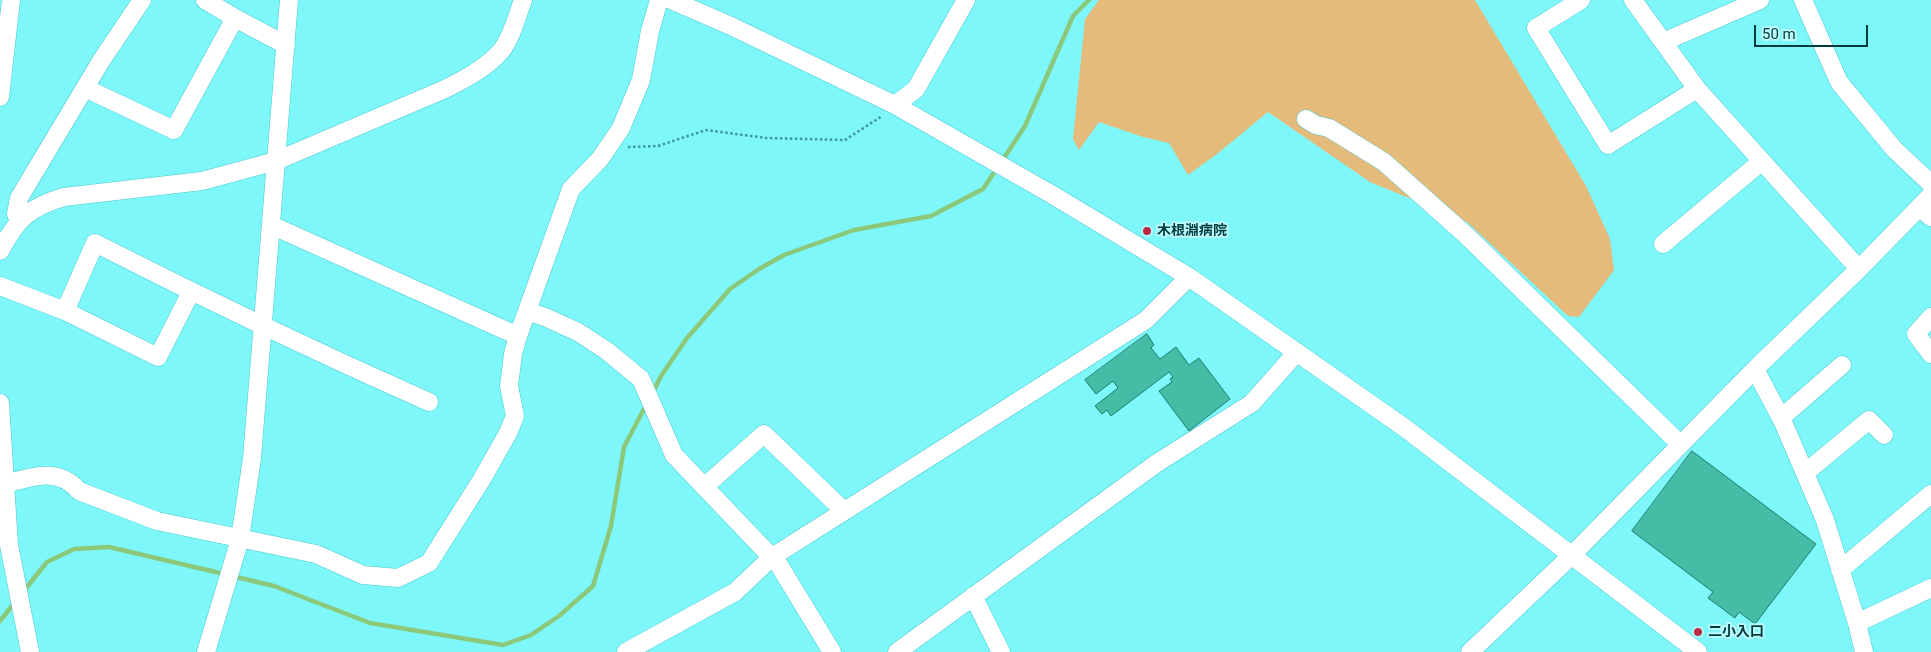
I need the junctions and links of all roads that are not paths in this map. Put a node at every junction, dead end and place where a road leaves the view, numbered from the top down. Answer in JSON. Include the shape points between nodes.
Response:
{"nodes":[{"id":1,"x":11,"y":0,"type":"edge"},
{"id":2,"x":142,"y":0,"type":"edge"},
{"id":3,"x":205,"y":0,"type":"edge"},
{"id":4,"x":289,"y":0,"type":"edge"},
{"id":5,"x":523,"y":0,"type":"edge"},
{"id":6,"x":659,"y":0,"type":"edge"},
{"id":7,"x":671,"y":0,"type":"edge"},
{"id":8,"x":966,"y":0,"type":"edge"},
{"id":9,"x":1581,"y":0,"type":"edge"},
{"id":10,"x":1633,"y":0,"type":"edge"},
{"id":11,"x":1760,"y":0,"type":"edge"},
{"id":12,"x":1803,"y":0,"type":"edge"},
{"id":13,"x":1730,"y":6,"type":"edge"},
{"id":14,"x":235,"y":18,"type":"junction"},
{"id":15,"x":1663,"y":42,"type":"junction"},
{"id":16,"x":286,"y":45,"type":"junction"},
{"id":17,"x":85,"y":88,"type":"junction"},
{"id":18,"x":1697,"y":89,"type":"junction"},
{"id":19,"x":0,"y":97,"type":"edge"},
{"id":20,"x":895,"y":105,"type":"junction"},
{"id":21,"x":1306,"y":118,"type":"dead end"},
{"id":22,"x":276,"y":161,"type":"junction"},
{"id":23,"x":1762,"y":161,"type":"junction"},
{"id":24,"x":1931,"y":184,"type":"edge"},
{"id":25,"x":1927,"y":207,"type":"edge"},
{"id":26,"x":20,"y":221,"type":"junction"},
{"id":27,"x":271,"y":225,"type":"junction"},
{"id":28,"x":2,"y":237,"type":"edge"},
{"id":29,"x":1663,"y":244,"type":"dead end"},
{"id":30,"x":1859,"y":269,"type":"junction"},
{"id":31,"x":1190,"y":278,"type":"junction"},
{"id":32,"x":0,"y":286,"type":"edge"},
{"id":33,"x":191,"y":292,"type":"junction"},
{"id":34,"x":65,"y":311,"type":"junction"},
{"id":35,"x":527,"y":312,"type":"junction"},
{"id":36,"x":1931,"y":318,"type":"edge"},
{"id":37,"x":263,"y":325,"type":"junction"},
{"id":38,"x":518,"y":336,"type":"junction"},
{"id":39,"x":1297,"y":352,"type":"junction"},
{"id":40,"x":1931,"y":354,"type":"edge"},
{"id":41,"x":1842,"y":365,"type":"dead end"},
{"id":42,"x":1755,"y":369,"type":"junction"},
{"id":43,"x":429,"y":402,"type":"dead end"},
{"id":44,"x":0,"y":403,"type":"edge"},
{"id":45,"x":1781,"y":418,"type":"junction"},
{"id":46,"x":1884,"y":435,"type":"dead end"},
{"id":47,"x":1680,"y":444,"type":"junction"},
{"id":48,"x":1805,"y":473,"type":"junction"},
{"id":49,"x":5,"y":484,"type":"junction"},
{"id":50,"x":704,"y":487,"type":"junction"},
{"id":51,"x":1931,"y":494,"type":"edge"},
{"id":52,"x":844,"y":511,"type":"junction"},
{"id":53,"x":240,"y":539,"type":"junction"},
{"id":54,"x":4,"y":544,"type":"edge"},
{"id":55,"x":1571,"y":556,"type":"junction"},
{"id":56,"x":772,"y":557,"type":"junction"},
{"id":57,"x":1840,"y":570,"type":"junction"},
{"id":58,"x":1931,"y":588,"type":"edge"},
{"id":59,"x":973,"y":596,"type":"junction"},
{"id":60,"x":1857,"y":623,"type":"junction"},
{"id":61,"x":30,"y":652,"type":"edge"},
{"id":62,"x":206,"y":652,"type":"edge"},
{"id":63,"x":626,"y":652,"type":"edge"},
{"id":64,"x":832,"y":652,"type":"edge"},
{"id":65,"x":897,"y":652,"type":"edge"},
{"id":66,"x":1001,"y":652,"type":"edge"},
{"id":67,"x":1470,"y":652,"type":"edge"},
{"id":68,"x":1698,"y":652,"type":"edge"},
{"id":69,"x":1864,"y":652,"type":"edge"}],
"edges":[{"from":1,"to":19,"type":"street"},
{"from":2,"to":17,"type":"street"},
{"from":3,"to":14,"type":"street"},
{"from":4,"to":16,"type":"street"},
{"from":5,"to":22,"type":"street","via":[[501,50],[469,78]]},
{"from":6,"to":35,"type":"street","via":[[642,80],[621,128],[600,159],[571,189]]},
{"from":7,"to":20,"type":"street"},
{"from":8,"to":20,"type":"street","via":[[916,89]]},
{"from":9,"to":18,"type":"street","via":[[1536,28],[1608,145]]},
{"from":10,"to":15,"type":"street"},
{"from":11,"to":13,"type":"street"},
{"from":12,"to":24,"type":"street","via":[[1839,82],[1894,149]]},
{"from":13,"to":15,"type":"street"},
{"from":14,"to":16,"type":"street"},
{"from":14,"to":17,"type":"street","via":[[174,130]]},
{"from":15,"to":18,"type":"street"},
{"from":16,"to":22,"type":"street"},
{"from":17,"to":26,"type":"street","via":[[19,198],[16,214]]},
{"from":18,"to":23,"type":"street"},
{"from":20,"to":31,"type":"street"},
{"from":21,"to":47,"type":"street","via":[[1329,128],[1384,162],[1467,236]]},
{"from":22,"to":26,"type":"street","via":[[202,181],[46,202],[29,211]]},
{"from":22,"to":27,"type":"street"},
{"from":23,"to":29,"type":"street"},
{"from":23,"to":30,"type":"street"},
{"from":25,"to":30,"type":"street"},
{"from":26,"to":28,"type":"street"},
{"from":27,"to":37,"type":"street"},
{"from":27,"to":38,"type":"street"},
{"from":30,"to":42,"type":"street"},
{"from":31,"to":39,"type":"street"},
{"from":31,"to":52,"type":"street","via":[[1146,320]]},
{"from":32,"to":34,"type":"street"},
{"from":33,"to":34,"type":"street","via":[[158,357]]},
{"from":33,"to":34,"type":"street","via":[[95,243]]},
{"from":33,"to":37,"type":"street"},
{"from":35,"to":38,"type":"street"},
{"from":35,"to":50,"type":"street","via":[[578,332],[641,379],[674,455]]},
{"from":36,"to":40,"type":"street","via":[[1916,334]]},
{"from":37,"to":43,"type":"street"},
{"from":37,"to":53,"type":"street","via":[[252,458]]},
{"from":38,"to":53,"type":"street","via":[[509,386],[515,416],[482,479],[429,564],[398,578],[362,576],[316,554]]},
{"from":39,"to":55,"type":"street","via":[[1405,428]]},
{"from":39,"to":59,"type":"street","via":[[1252,403],[1157,463]]},
{"from":41,"to":45,"type":"street"},
{"from":42,"to":45,"type":"street"},
{"from":42,"to":47,"type":"street"},
{"from":44,"to":49,"type":"street"},
{"from":45,"to":48,"type":"street"},
{"from":46,"to":48,"type":"street","via":[[1869,420]]},
{"from":47,"to":55,"type":"street"},
{"from":48,"to":57,"type":"street"},
{"from":49,"to":53,"type":"street","via":[[58,475],[79,491],[157,521]]},
{"from":49,"to":54,"type":"street"},
{"from":50,"to":52,"type":"street","via":[[764,434]]},
{"from":50,"to":56,"type":"street"},
{"from":51,"to":57,"type":"street"},
{"from":52,"to":56,"type":"street"},
{"from":53,"to":62,"type":"street"},
{"from":54,"to":61,"type":"street"},
{"from":55,"to":67,"type":"street"},
{"from":55,"to":68,"type":"street"},
{"from":56,"to":63,"type":"street","via":[[735,592]]},
{"from":56,"to":64,"type":"street"},
{"from":57,"to":60,"type":"street"},
{"from":58,"to":60,"type":"street"},
{"from":59,"to":65,"type":"street"},
{"from":59,"to":66,"type":"street"},
{"from":60,"to":69,"type":"street"}]}
